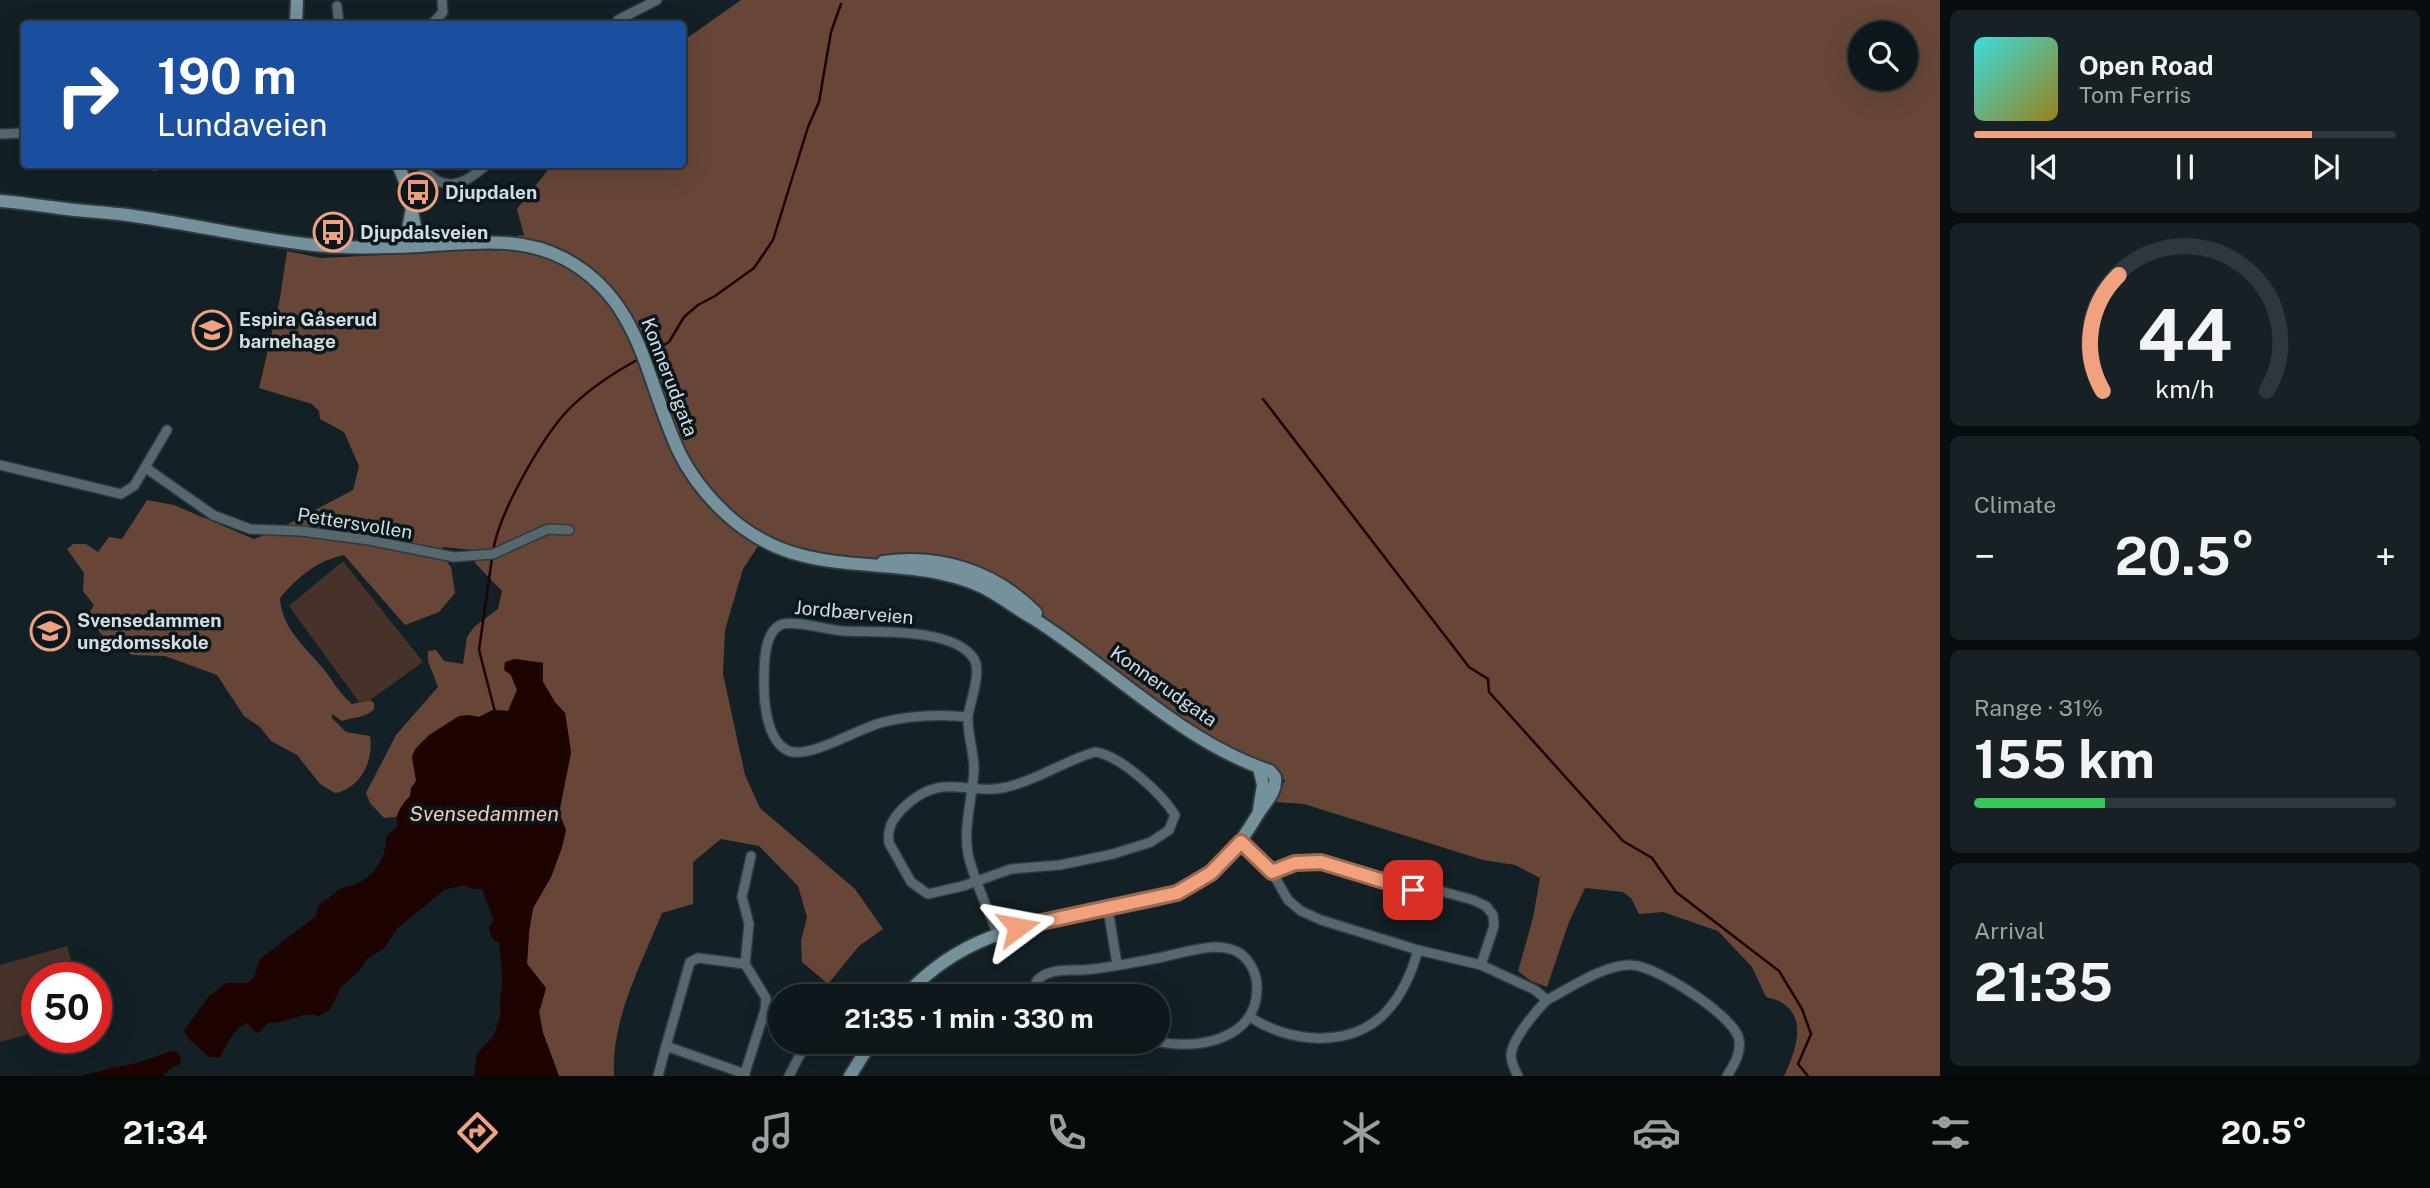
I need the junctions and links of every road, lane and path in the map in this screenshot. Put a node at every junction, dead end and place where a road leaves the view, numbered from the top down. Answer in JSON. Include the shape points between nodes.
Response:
{"nodes":[{"id":1,"x":297,"y":0,"type":"edge"},
{"id":2,"x":442,"y":0,"type":"edge"},
{"id":3,"x":657,"y":0,"type":"edge"},
{"id":4,"x":337,"y":6,"type":"dead end"},
{"id":5,"x":618,"y":20,"type":"dead end"},
{"id":6,"x":296,"y":21,"type":"edge"},
{"id":7,"x":339,"y":21,"type":"edge"},
{"id":8,"x":435,"y":21,"type":"edge"},
{"id":9,"x":21,"y":133,"type":"edge"},
{"id":10,"x":0,"y":134,"type":"edge"},
{"id":11,"x":400,"y":168,"type":"edge"},
{"id":12,"x":423,"y":168,"type":"edge"},
{"id":13,"x":482,"y":168,"type":"edge"},
{"id":14,"x":0,"y":201,"type":"edge"},
{"id":15,"x":0,"y":207,"type":"edge"},
{"id":16,"x":50,"y":207,"type":"junction"},
{"id":17,"x":411,"y":214,"type":"junction"},
{"id":18,"x":419,"y":246,"type":"junction"},
{"id":19,"x":405,"y":247,"type":"junction"},
{"id":20,"x":167,"y":430,"type":"dead end"},
{"id":21,"x":0,"y":466,"type":"edge"},
{"id":22,"x":146,"y":468,"type":"junction"},
{"id":23,"x":569,"y":530,"type":"dead end"},
{"id":24,"x":968,"y":717,"type":"junction"},
{"id":25,"x":972,"y":788,"type":"junction"},
{"id":26,"x":1241,"y":842,"type":"junction"},
{"id":27,"x":751,"y":856,"type":"dead end"},
{"id":28,"x":1272,"y":872,"type":"junction"},
{"id":29,"x":977,"y":880,"type":"junction"},
{"id":30,"x":1108,"y":909,"type":"junction"},
{"id":31,"x":997,"y":933,"type":"junction"},
{"id":32,"x":1418,"y":950,"type":"junction"},
{"id":33,"x":745,"y":964,"type":"junction"},
{"id":34,"x":1117,"y":964,"type":"junction"},
{"id":35,"x":1481,"y":965,"type":"junction"},
{"id":36,"x":919,"y":984,"type":"edge"},
{"id":37,"x":1035,"y":984,"type":"edge"},
{"id":38,"x":1547,"y":1000,"type":"junction"},
{"id":39,"x":1250,"y":1017,"type":"junction"},
{"id":40,"x":1170,"y":1045,"type":"edge"},
{"id":41,"x":667,"y":1046,"type":"junction"},
{"id":42,"x":800,"y":1054,"type":"edge"},
{"id":43,"x":864,"y":1054,"type":"edge"},
{"id":44,"x":744,"y":1075,"type":"edge"},
{"id":45,"x":657,"y":1076,"type":"edge"},
{"id":46,"x":789,"y":1076,"type":"edge"},
{"id":47,"x":850,"y":1076,"type":"edge"},
{"id":48,"x":1518,"y":1076,"type":"edge"},
{"id":49,"x":1727,"y":1076,"type":"edge"}],
"edges":[{"from":1,"to":6,"type":"main road"},
{"from":2,"to":8,"type":"street","via":[[443,12]]},
{"from":3,"to":5,"type":"street"},
{"from":4,"to":7,"type":"street"},
{"from":9,"to":10,"type":"street"},
{"from":11,"to":17,"type":"main road"},
{"from":12,"to":13,"type":"street","via":[[432,179],[452,184],[468,180]]},
{"from":14,"to":16,"type":"main road","name":"Konnerudgata"},
{"from":15,"to":16,"type":"main road","name":"Konnerudgata"},
{"from":16,"to":19,"type":"main road","name":"Konnerudgata","via":[[309,245]]},
{"from":17,"to":18,"type":"main road"},
{"from":17,"to":19,"type":"main road"},
{"from":18,"to":19,"type":"main road","name":"Konnerudgata"},
{"from":18,"to":26,"type":"main road","name":"Konnerudgata","via":[[508,242],[555,254],[584,271],[628,319],[681,457],[695,480],[734,522],[791,553],[821,561],[937,573],[999,595],[1191,731],[1259,768],[1258,813]]},
{"from":20,"to":22,"type":"street"},
{"from":21,"to":22,"type":"street","via":[[117,494],[134,486]]},
{"from":22,"to":23,"type":"street","name":"Pettersvollen","via":[[213,514],[250,529],[369,540],[453,557],[492,554],[548,529]]},
{"from":24,"to":24,"type":"street","name":"Jordbærveien","via":[[904,717],[791,752],[776,741],[767,714],[769,639],[780,625],[789,623],[936,637],[976,663]]},
{"from":24,"to":25,"type":"street","via":[[974,757]]},
{"from":25,"to":29,"type":"street","via":[[968,853]]},
{"from":25,"to":29,"type":"street","via":[[950,785],[926,790],[896,816],[888,835],[911,882],[922,891],[943,892]]},
{"from":25,"to":29,"type":"street","via":[[994,790],[1014,785],[1081,756],[1104,753],[1155,789],[1175,815],[1169,830],[1152,842],[1060,865],[1011,869]]},
{"from":26,"to":28,"type":"street"},
{"from":26,"to":30,"type":"main road","via":[[1192,886]]},
{"from":27,"to":33,"type":"street","via":[[742,897],[749,924]]},
{"from":28,"to":32,"type":"street","via":[[1289,901],[1301,911]]},
{"from":28,"to":35,"type":"street","via":[[1295,863],[1321,862],[1486,906],[1494,926]]},
{"from":29,"to":31,"type":"street"},
{"from":30,"to":31,"type":"main road"},
{"from":30,"to":34,"type":"street"},
{"from":31,"to":36,"type":"main road","via":[[948,960]]},
{"from":32,"to":35,"type":"street"},
{"from":32,"to":39,"type":"street","via":[[1399,995],[1386,1012],[1362,1029],[1311,1038],[1279,1031]]},
{"from":33,"to":41,"type":"street","via":[[698,958],[690,962]]},
{"from":33,"to":44,"type":"street","via":[[766,998]]},
{"from":34,"to":37,"type":"street","via":[[1044,975]]},
{"from":34,"to":39,"type":"street","via":[[1212,947],[1232,949],[1255,973],[1256,997]]},
{"from":35,"to":38,"type":"street"},
{"from":38,"to":48,"type":"street","via":[[1514,1045],[1512,1063]]},
{"from":38,"to":49,"type":"street","via":[[1615,965],[1647,968],[1695,996],[1733,1028],[1739,1050]]},
{"from":39,"to":40,"type":"street","via":[[1213,1041]]},
{"from":41,"to":44,"type":"street"},
{"from":41,"to":45,"type":"street"},
{"from":42,"to":46,"type":"street"},
{"from":43,"to":47,"type":"main road"}]}
